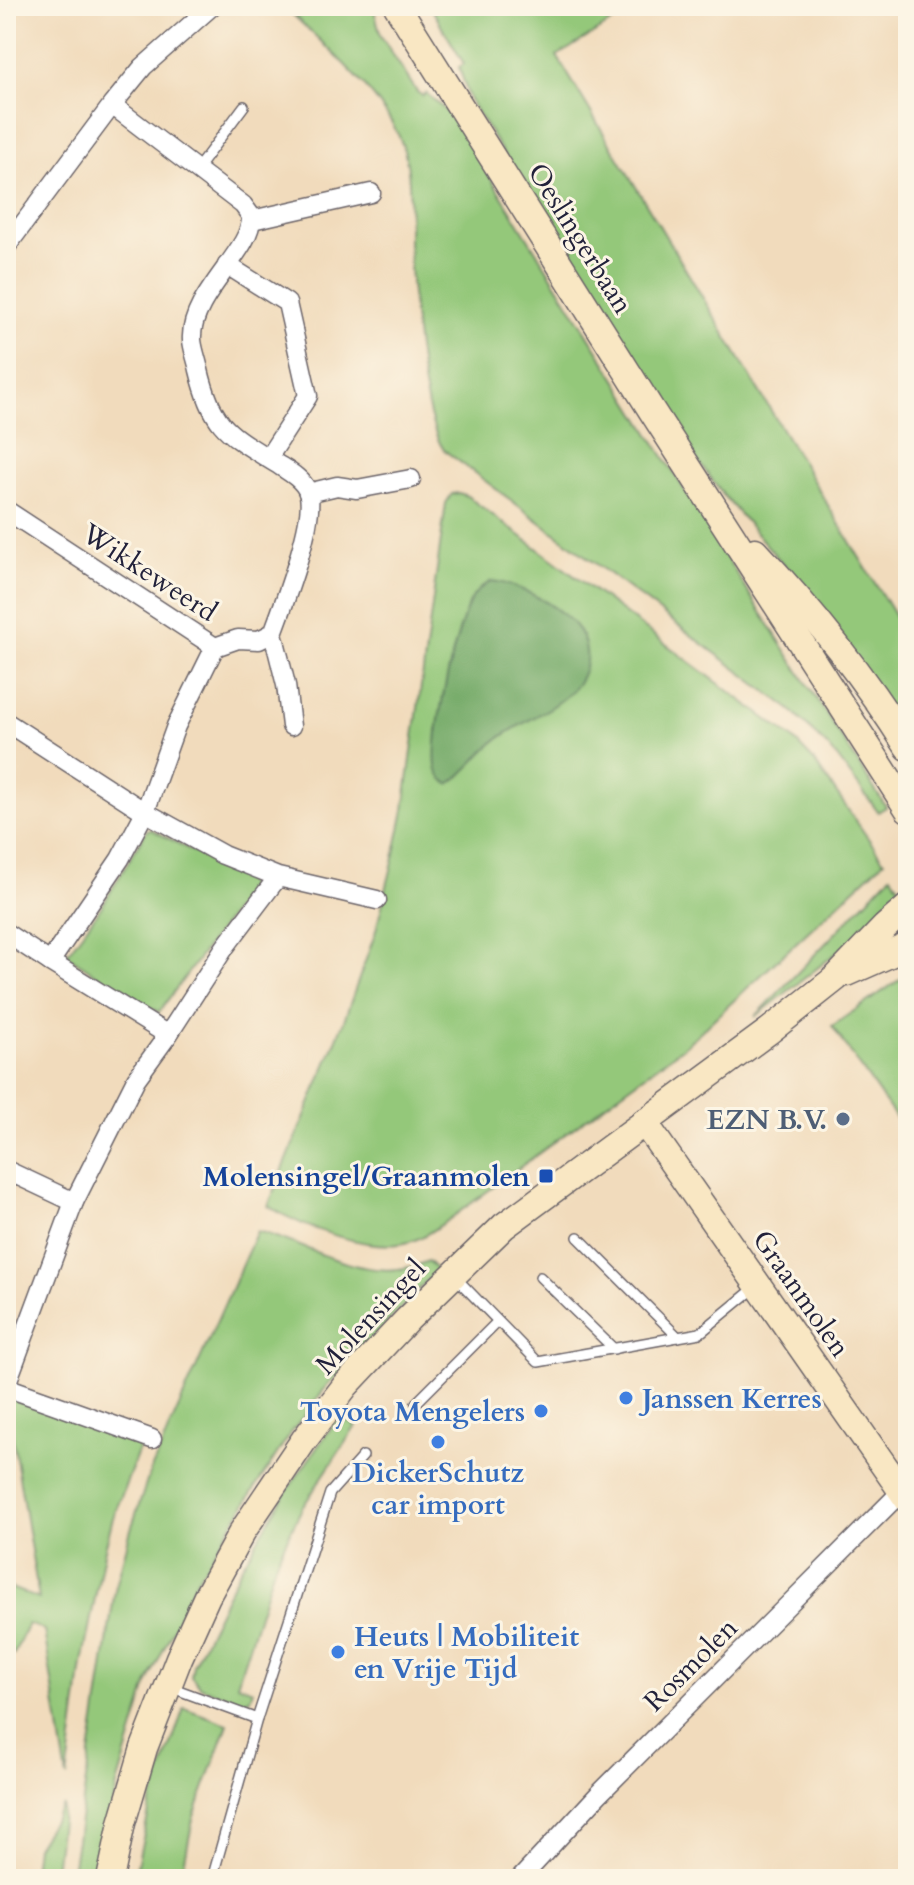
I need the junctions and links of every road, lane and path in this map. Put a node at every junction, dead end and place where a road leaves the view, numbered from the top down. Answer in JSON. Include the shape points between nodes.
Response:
{"nodes":[{"id":1,"x":212,"y":6,"type":"edge"},
{"id":2,"x":397,"y":6,"type":"edge"},
{"id":3,"x":112,"y":105,"type":"junction"},
{"id":4,"x":244,"y":106,"type":"dead end"},
{"id":5,"x":197,"y":169,"type":"junction"},
{"id":6,"x":371,"y":193,"type":"dead end"},
{"id":7,"x":252,"y":220,"type":"junction"},
{"id":8,"x":6,"y":247,"type":"edge"},
{"id":9,"x":227,"y":265,"type":"junction"},
{"id":10,"x":268,"y":458,"type":"junction"},
{"id":11,"x":411,"y":479,"type":"dead end"},
{"id":12,"x":308,"y":493,"type":"junction"},
{"id":13,"x":712,"y":504,"type":"junction"},
{"id":14,"x":6,"y":510,"type":"edge"},
{"id":15,"x":273,"y":633,"type":"junction"},
{"id":16,"x":215,"y":647,"type":"junction"},
{"id":17,"x":6,"y":722,"type":"edge"},
{"id":18,"x":291,"y":726,"type":"dead end"},
{"id":19,"x":908,"y":747,"type":"edge"},
{"id":20,"x":908,"y":809,"type":"edge"},
{"id":21,"x":145,"y":812,"type":"junction"},
{"id":22,"x":278,"y":877,"type":"junction"},
{"id":23,"x":377,"y":900,"type":"dead end"},
{"id":24,"x":908,"y":907,"type":"edge"},
{"id":25,"x":6,"y":933,"type":"edge"},
{"id":26,"x":908,"y":946,"type":"edge"},
{"id":27,"x":50,"y":962,"type":"junction"},
{"id":28,"x":836,"y":978,"type":"junction"},
{"id":29,"x":168,"y":1035,"type":"junction"},
{"id":30,"x":644,"y":1122,"type":"junction"},
{"id":31,"x":6,"y":1170,"type":"edge"},
{"id":32,"x":74,"y":1202,"type":"junction"},
{"id":33,"x":578,"y":1237,"type":"dead end"},
{"id":34,"x":452,"y":1275,"type":"junction"},
{"id":35,"x":540,"y":1277,"type":"dead end"},
{"id":36,"x":758,"y":1285,"type":"junction"},
{"id":37,"x":497,"y":1322,"type":"junction"},
{"id":38,"x":678,"y":1337,"type":"junction"},
{"id":39,"x":614,"y":1349,"type":"junction"},
{"id":40,"x":6,"y":1386,"type":"edge"},
{"id":41,"x":416,"y":1403,"type":"dead end"},
{"id":42,"x":152,"y":1439,"type":"dead end"},
{"id":43,"x":363,"y":1456,"type":"dead end"},
{"id":44,"x":905,"y":1495,"type":"edge"},
{"id":45,"x":167,"y":1686,"type":"junction"},
{"id":46,"x":257,"y":1719,"type":"junction"},
{"id":47,"x":110,"y":1879,"type":"edge"},
{"id":48,"x":212,"y":1879,"type":"edge"},
{"id":49,"x":520,"y":1879,"type":"edge"}],
"edges":[{"from":1,"to":3,"type":"street","via":[[164,47]]},
{"from":2,"to":13,"type":"street","name":"Oeslingerbaan"},
{"from":3,"to":5,"type":"street"},
{"from":3,"to":8,"type":"street"},
{"from":4,"to":5,"type":"lane"},
{"from":5,"to":7,"type":"street","via":[[243,205]]},
{"from":6,"to":7,"type":"street"},
{"from":7,"to":9,"type":"street"},
{"from":9,"to":10,"type":"street","via":[[196,314],[192,340],[210,410],[234,436]]},
{"from":9,"to":10,"type":"street","via":[[287,303],[308,396]]},
{"from":10,"to":12,"type":"street","via":[[292,473]]},
{"from":11,"to":12,"type":"street"},
{"from":12,"to":15,"type":"street","via":[[304,535]]},
{"from":13,"to":19,"type":"street","name":"Oeslingerbaan","via":[[808,608]]},
{"from":13,"to":20,"type":"street","name":"Oeslingerbaan"},
{"from":14,"to":16,"type":"street","name":"Wikkeweerd"},
{"from":15,"to":16,"type":"street","name":"Wikkeweerd"},
{"from":15,"to":18,"type":"street"},
{"from":16,"to":21,"type":"street","via":[[176,726]]},
{"from":17,"to":21,"type":"street"},
{"from":21,"to":22,"type":"street","via":[[223,855]]},
{"from":21,"to":27,"type":"street","via":[[120,859]]},
{"from":22,"to":23,"type":"street"},
{"from":22,"to":29,"type":"street"},
{"from":24,"to":28,"type":"street","name":"Molensingel"},
{"from":25,"to":27,"type":"street"},
{"from":26,"to":28,"type":"street","name":"Molensingel"},
{"from":27,"to":29,"type":"street"},
{"from":28,"to":30,"type":"street","name":"Molensingel"},
{"from":29,"to":32,"type":"street","via":[[136,1079]]},
{"from":30,"to":34,"type":"street","name":"Molensingel","via":[[516,1216]]},
{"from":30,"to":36,"type":"street","name":"Graanmolen"},
{"from":31,"to":32,"type":"street"},
{"from":32,"to":40,"type":"street"},
{"from":33,"to":38,"type":"lane"},
{"from":34,"to":37,"type":"lane"},
{"from":34,"to":45,"type":"street","name":"Molensingel","via":[[346,1385],[304,1440],[224,1561]]},
{"from":35,"to":39,"type":"lane"},
{"from":36,"to":38,"type":"lane","via":[[700,1333]]},
{"from":36,"to":44,"type":"street","name":"Graanmolen"},
{"from":37,"to":39,"type":"lane","via":[[538,1362]]},
{"from":37,"to":41,"type":"lane"},
{"from":38,"to":39,"type":"lane"},
{"from":40,"to":42,"type":"street"},
{"from":43,"to":46,"type":"lane","via":[[330,1493]]},
{"from":44,"to":49,"type":"street","name":"Rosmolen","via":[[598,1795]]},
{"from":45,"to":46,"type":"lane"},
{"from":45,"to":47,"type":"street","name":"Molensingel","via":[[136,1773]]},
{"from":46,"to":48,"type":"lane"}]}
